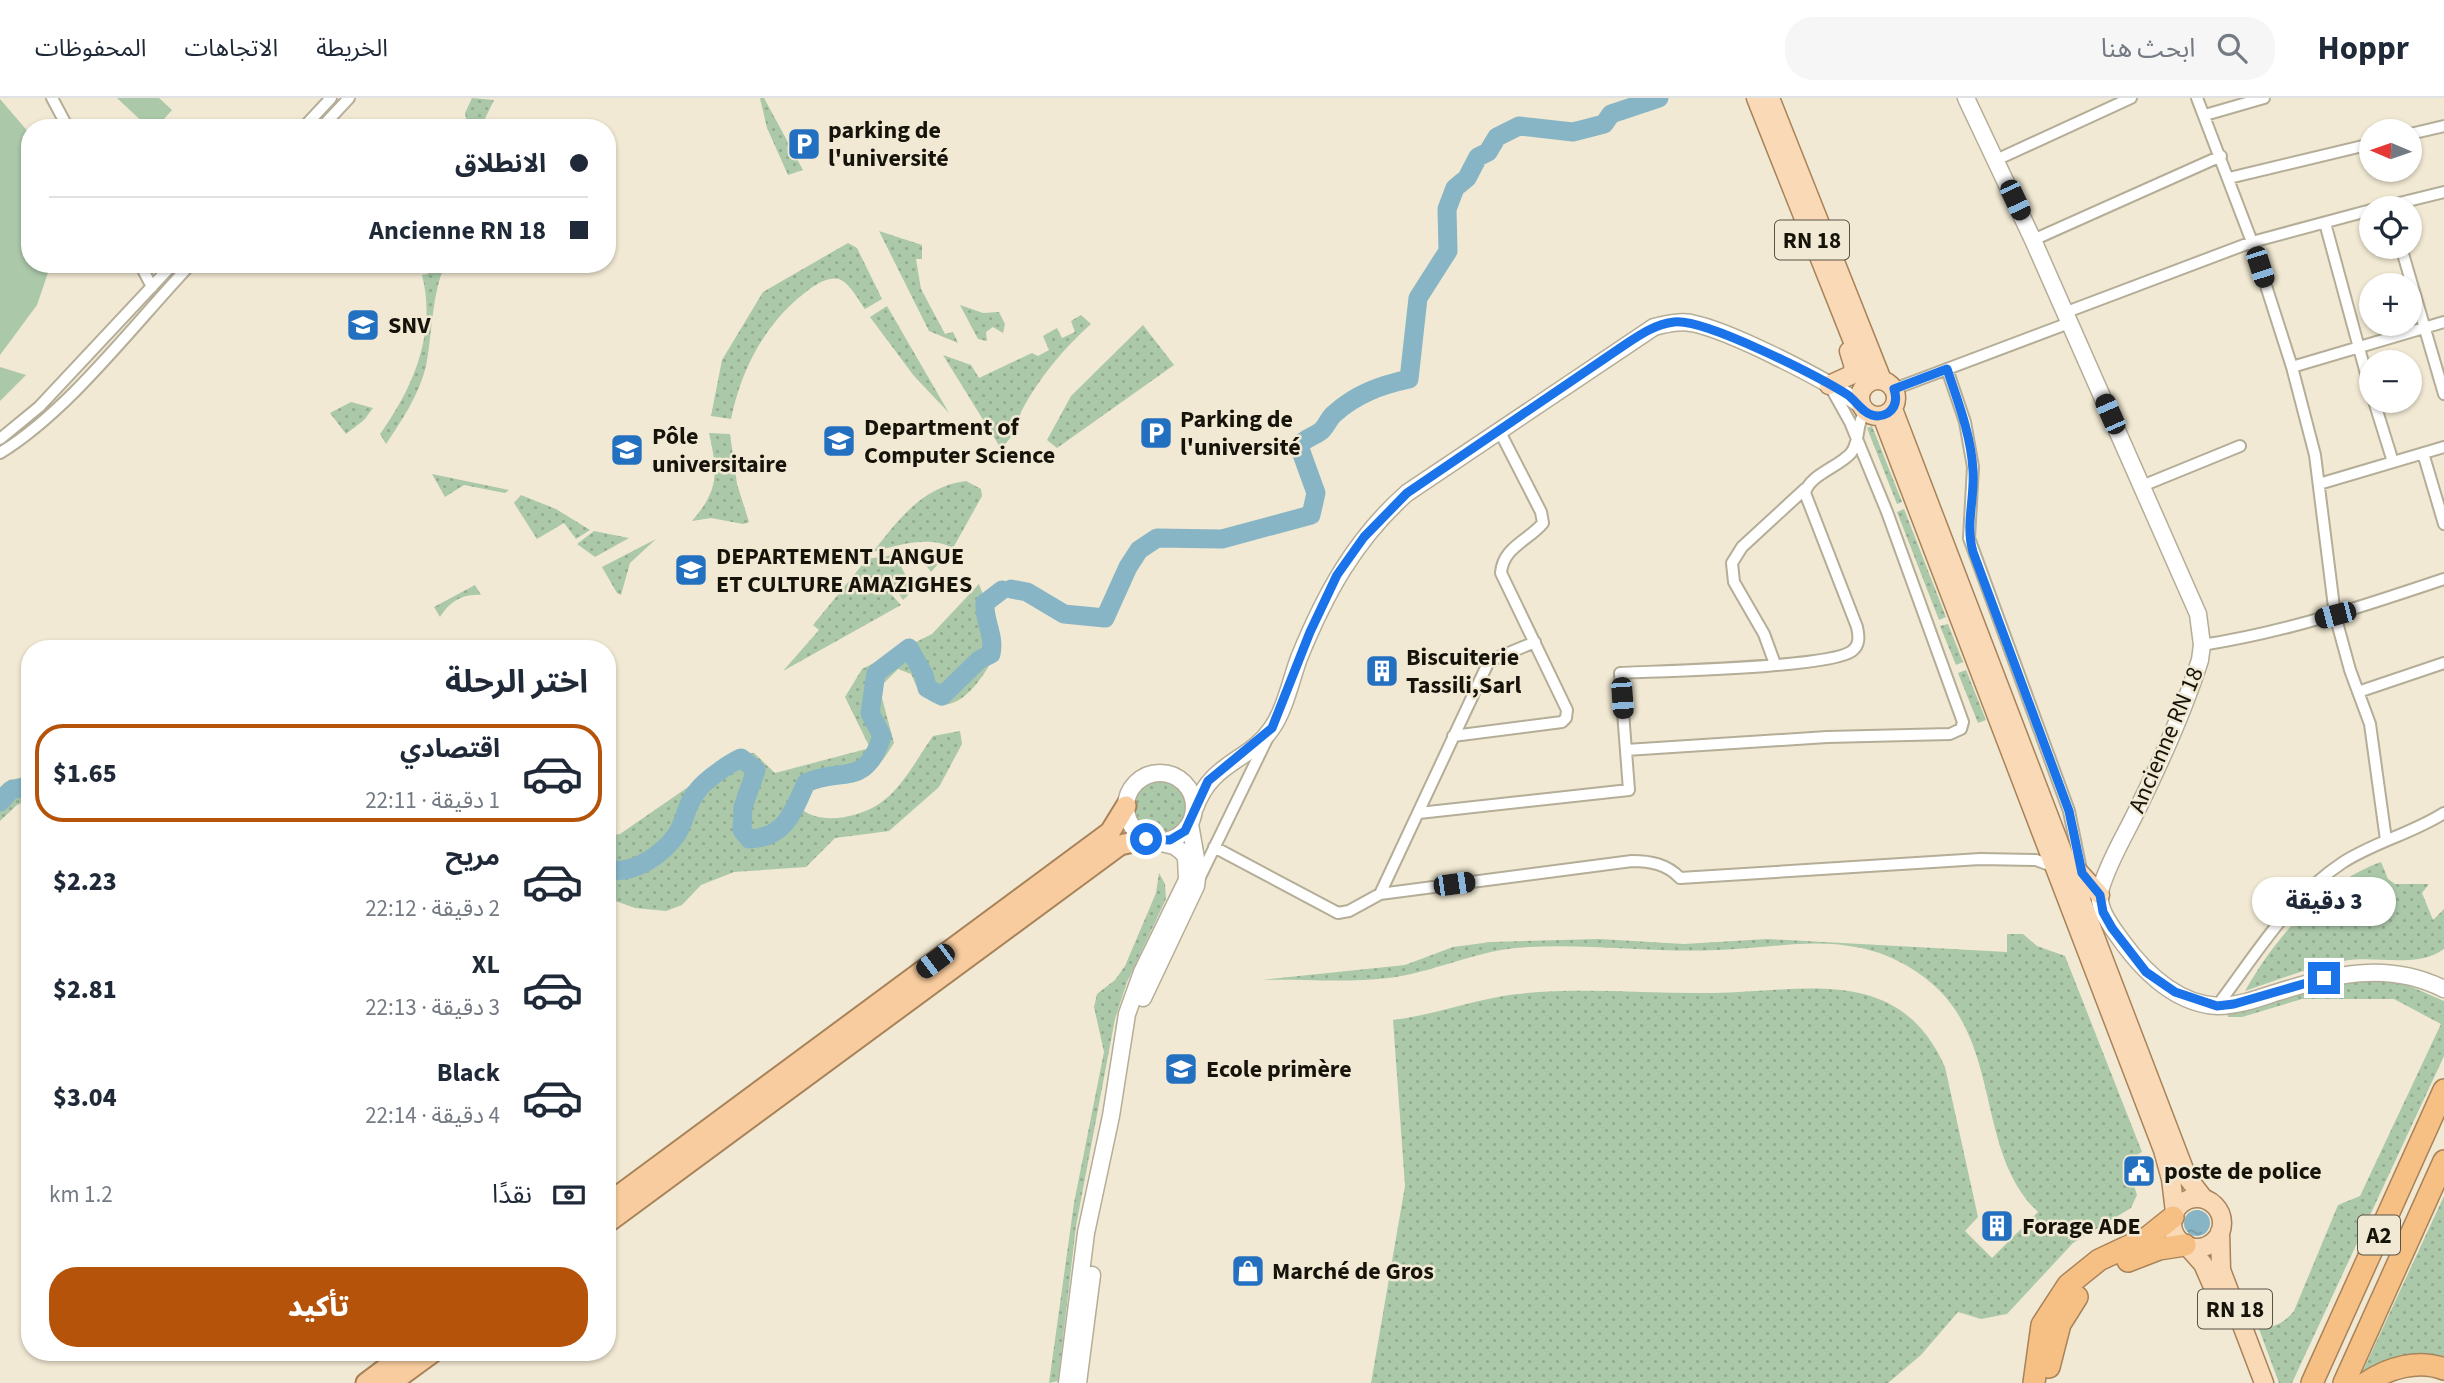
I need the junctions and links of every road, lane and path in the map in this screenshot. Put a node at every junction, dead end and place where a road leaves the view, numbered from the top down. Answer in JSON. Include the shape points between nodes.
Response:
{"nodes":[{"id":1,"x":52,"y":98,"type":"edge"},
{"id":2,"x":331,"y":98,"type":"edge"},
{"id":3,"x":349,"y":98,"type":"edge"},
{"id":4,"x":1756,"y":98,"type":"edge"},
{"id":5,"x":1770,"y":98,"type":"edge"},
{"id":6,"x":1966,"y":98,"type":"edge"},
{"id":7,"x":2131,"y":98,"type":"edge"},
{"id":8,"x":2197,"y":98,"type":"edge"},
{"id":9,"x":2264,"y":98,"type":"edge"},
{"id":10,"x":2205,"y":115,"type":"junction"},
{"id":11,"x":63,"y":119,"type":"edge"},
{"id":12,"x":311,"y":119,"type":"edge"},
{"id":13,"x":329,"y":119,"type":"edge"},
{"id":14,"x":2444,"y":125,"type":"edge"},
{"id":15,"x":2422,"y":131,"type":"edge"},
{"id":16,"x":2359,"y":147,"type":"edge"},
{"id":17,"x":2221,"y":156,"type":"junction"},
{"id":18,"x":1996,"y":160,"type":"junction"},
{"id":19,"x":2230,"y":178,"type":"junction"},
{"id":20,"x":2444,"y":192,"type":"edge"},
{"id":21,"x":2422,"y":198,"type":"edge"},
{"id":22,"x":2359,"y":213,"type":"edge"},
{"id":23,"x":2325,"y":223,"type":"junction"},
{"id":24,"x":2033,"y":240,"type":"junction"},
{"id":25,"x":2252,"y":242,"type":"junction"},
{"id":26,"x":2405,"y":259,"type":"edge"},
{"id":27,"x":145,"y":273,"type":"edge"},
{"id":28,"x":165,"y":273,"type":"edge"},
{"id":29,"x":182,"y":273,"type":"edge"},
{"id":30,"x":152,"y":287,"type":"junction"},
{"id":31,"x":1838,"y":303,"type":"junction"},
{"id":32,"x":2066,"y":318,"type":"junction"},
{"id":33,"x":2444,"y":322,"type":"edge"},
{"id":34,"x":2425,"y":327,"type":"junction"},
{"id":35,"x":2358,"y":348,"type":"junction"},
{"id":36,"x":2359,"y":351,"type":"edge"},
{"id":37,"x":2292,"y":367,"type":"junction"},
{"id":38,"x":1947,"y":369,"type":"junction"},
{"id":39,"x":1833,"y":387,"type":"junction"},
{"id":40,"x":2444,"y":394,"type":"edge"},
{"id":41,"x":1876,"y":397,"type":"junction"},
{"id":42,"x":2378,"y":413,"type":"edge"},
{"id":43,"x":1500,"y":432,"type":"junction"},
{"id":44,"x":1856,"y":436,"type":"junction"},
{"id":45,"x":0,"y":439,"type":"edge"},
{"id":46,"x":2240,"y":446,"type":"dead end"},
{"id":47,"x":2444,"y":447,"type":"edge"},
{"id":48,"x":0,"y":453,"type":"edge"},
{"id":49,"x":2423,"y":453,"type":"junction"},
{"id":50,"x":2393,"y":462,"type":"junction"},
{"id":51,"x":2319,"y":484,"type":"junction"},
{"id":52,"x":2142,"y":486,"type":"junction"},
{"id":53,"x":1805,"y":489,"type":"junction"},
{"id":54,"x":2444,"y":524,"type":"edge"},
{"id":55,"x":2444,"y":579,"type":"edge"},
{"id":56,"x":2335,"y":615,"type":"junction"},
{"id":57,"x":1535,"y":642,"type":"junction"},
{"id":58,"x":2203,"y":645,"type":"junction"},
{"id":59,"x":2444,"y":663,"type":"edge"},
{"id":60,"x":1775,"y":664,"type":"junction"},
{"id":61,"x":2358,"y":692,"type":"junction"},
{"id":62,"x":1272,"y":728,"type":"junction"},
{"id":63,"x":1453,"y":736,"type":"junction"},
{"id":64,"x":1626,"y":750,"type":"junction"},
{"id":65,"x":1221,"y":768,"type":"junction"},
{"id":66,"x":1159,"y":773,"type":"junction"},
{"id":67,"x":1126,"y":806,"type":"junction"},
{"id":68,"x":1195,"y":808,"type":"junction"},
{"id":69,"x":1419,"y":813,"type":"junction"},
{"id":70,"x":2444,"y":813,"type":"edge"},
{"id":71,"x":1190,"y":824,"type":"junction"},
{"id":72,"x":2042,"y":839,"type":"junction"},
{"id":73,"x":1149,"y":840,"type":"junction"},
{"id":74,"x":2386,"y":840,"type":"junction"},
{"id":75,"x":1214,"y":847,"type":"junction"},
{"id":76,"x":2028,"y":860,"type":"junction"},
{"id":77,"x":2057,"y":860,"type":"junction"},
{"id":78,"x":2082,"y":873,"type":"junction"},
{"id":79,"x":1196,"y":886,"type":"junction"},
{"id":80,"x":1380,"y":894,"type":"junction"},
{"id":81,"x":2100,"y":895,"type":"junction"},
{"id":82,"x":2441,"y":981,"type":"edge"},
{"id":83,"x":2217,"y":1006,"type":"junction"},
{"id":84,"x":2444,"y":1090,"type":"edge"},
{"id":85,"x":2444,"y":1161,"type":"edge"},
{"id":86,"x":616,"y":1197,"type":"edge"},
{"id":87,"x":2204,"y":1199,"type":"junction"},
{"id":88,"x":2174,"y":1214,"type":"junction"},
{"id":89,"x":616,"y":1216,"type":"edge"},
{"id":90,"x":2220,"y":1232,"type":"junction"},
{"id":91,"x":2186,"y":1245,"type":"junction"},
{"id":92,"x":396,"y":1361,"type":"edge"},
{"id":93,"x":421,"y":1361,"type":"edge"},
{"id":94,"x":2444,"y":1369,"type":"edge"},
{"id":95,"x":2312,"y":1382,"type":"edge"},
{"id":96,"x":366,"y":1383,"type":"edge"},
{"id":97,"x":391,"y":1383,"type":"edge"},
{"id":98,"x":1067,"y":1383,"type":"edge"},
{"id":99,"x":1078,"y":1383,"type":"edge"},
{"id":100,"x":2034,"y":1383,"type":"edge"},
{"id":101,"x":2048,"y":1383,"type":"edge"},
{"id":102,"x":2254,"y":1383,"type":"edge"},
{"id":103,"x":2264,"y":1383,"type":"edge"},
{"id":104,"x":2344,"y":1383,"type":"edge"},
{"id":105,"x":2366,"y":1383,"type":"edge"}],
"edges":[{"from":1,"to":11,"type":"street"},
{"from":2,"to":12,"type":"street"},
{"from":3,"to":13,"type":"street"},
{"from":4,"to":31,"type":"main road","number":"RN 18"},
{"from":5,"to":41,"type":"main road","number":"RN 18"},
{"from":6,"to":18,"type":"main road","name":"Ancienne RN 18"},
{"from":7,"to":18,"type":"street"},
{"from":8,"to":10,"type":"street"},
{"from":9,"to":10,"type":"street"},
{"from":10,"to":17,"type":"street"},
{"from":14,"to":15,"type":"street"},
{"from":16,"to":19,"type":"street"},
{"from":17,"to":19,"type":"street"},
{"from":17,"to":24,"type":"street"},
{"from":18,"to":24,"type":"main road","name":"Ancienne RN 18"},
{"from":19,"to":25,"type":"street"},
{"from":20,"to":21,"type":"street"},
{"from":22,"to":23,"type":"street"},
{"from":23,"to":25,"type":"street"},
{"from":23,"to":35,"type":"street"},
{"from":24,"to":32,"type":"main road","name":"Ancienne RN 18"},
{"from":25,"to":32,"type":"street"},
{"from":25,"to":37,"type":"street"},
{"from":26,"to":34,"type":"street"},
{"from":27,"to":30,"type":"street"},
{"from":28,"to":30,"type":"street"},
{"from":29,"to":48,"type":"street","via":[[51,412]]},
{"from":30,"to":45,"type":"street","via":[[39,407]]},
{"from":31,"to":39,"type":"main road","via":[[1854,367],[1848,379]]},
{"from":31,"to":41,"type":"main road","number":"RN 18"},
{"from":32,"to":38,"type":"street"},
{"from":32,"to":52,"type":"main road","name":"Ancienne RN 18"},
{"from":33,"to":34,"type":"street"},
{"from":34,"to":35,"type":"street"},
{"from":34,"to":40,"type":"street"},
{"from":35,"to":36,"type":"street"},
{"from":35,"to":37,"type":"street"},
{"from":37,"to":51,"type":"street"},
{"from":38,"to":41,"type":"street"},
{"from":38,"to":78,"type":"street","via":[[1965,422],[1973,467],[1969,538],[2069,811]]},
{"from":39,"to":41,"type":"main road"},
{"from":39,"to":43,"type":"main road","via":[[1708,328],[1677,321],[1654,327],[1626,344]]},
{"from":39,"to":44,"type":"street"},
{"from":41,"to":44,"type":"street"},
{"from":41,"to":72,"type":"main road","number":"RN 18"},
{"from":41,"to":77,"type":"main road","number":"RN 18"},
{"from":42,"to":50,"type":"street"},
{"from":43,"to":57,"type":"street","via":[[1543,523],[1510,550],[1502,560],[1501,573]]},
{"from":43,"to":62,"type":"main road","via":[[1407,493],[1357,546],[1322,603]]},
{"from":44,"to":53,"type":"street","via":[[1851,453]]},
{"from":44,"to":64,"type":"street","via":[[1963,722],[1959,732]]},
{"from":46,"to":52,"type":"street"},
{"from":47,"to":49,"type":"street"},
{"from":49,"to":50,"type":"street"},
{"from":49,"to":54,"type":"street"},
{"from":50,"to":51,"type":"street"},
{"from":51,"to":56,"type":"street"},
{"from":52,"to":58,"type":"main road","name":"Ancienne RN 18","via":[[2198,614]]},
{"from":53,"to":60,"type":"street","via":[[1742,547],[1732,563],[1734,582],[1764,634]]},
{"from":53,"to":60,"type":"street","via":[[1859,639],[1854,650],[1840,657]]},
{"from":55,"to":56,"type":"street"},
{"from":56,"to":58,"type":"street"},
{"from":56,"to":61,"type":"street"},
{"from":57,"to":63,"type":"street","via":[[1489,661]]},
{"from":57,"to":63,"type":"street","via":[[1567,710],[1566,718]]},
{"from":58,"to":81,"type":"main road","name":"Ancienne RN 18","via":[[2186,700]]},
{"from":59,"to":61,"type":"street"},
{"from":60,"to":64,"type":"street","via":[[1620,673]]},
{"from":61,"to":74,"type":"street","via":[[2370,724]]},
{"from":62,"to":65,"type":"main road"},
{"from":62,"to":75,"type":"street"},
{"from":63,"to":69,"type":"street"},
{"from":64,"to":69,"type":"street","via":[[1629,790]]},
{"from":65,"to":66,"type":"main road","via":[[1191,775]]},
{"from":65,"to":68,"type":"main road","via":[[1208,781]]},
{"from":66,"to":67,"type":"main road","via":[[1136,783]]},
{"from":66,"to":68,"type":"main road","via":[[1180,779]]},
{"from":67,"to":73,"type":"main road","via":[[1129,822]]},
{"from":67,"to":86,"type":"highway","via":[[1110,832]]},
{"from":68,"to":71,"type":"main road"},
{"from":69,"to":80,"type":"street"},
{"from":70,"to":74,"type":"street","via":[[2415,831]]},
{"from":71,"to":73,"type":"main road","via":[[1178,837]]},
{"from":71,"to":79,"type":"main road","via":[[1198,870]]},
{"from":72,"to":76,"type":"street","via":[[2038,853]]},
{"from":72,"to":77,"type":"main road","number":"RN 18"},
{"from":73,"to":89,"type":"highway","via":[[1120,845]]},
{"from":73,"to":98,"type":"main road","via":[[1174,846],[1186,857],[1186,880],[1127,1014],[1086,1233]]},
{"from":74,"to":83,"type":"street","via":[[2340,865],[2309,890]]},
{"from":75,"to":79,"type":"street"},
{"from":75,"to":80,"type":"street","via":[[1338,912]]},
{"from":76,"to":77,"type":"street"},
{"from":76,"to":80,"type":"street","via":[[1980,859],[1690,878],[1680,878],[1672,869],[1646,861],[1632,861]]},
{"from":77,"to":78,"type":"main road"},
{"from":77,"to":87,"type":"main road","number":"RN 18","via":[[2187,1177]]},
{"from":77,"to":88,"type":"main road","number":"RN 18","via":[[2163,1150],[2174,1191]]},
{"from":78,"to":81,"type":"main road"},
{"from":79,"to":99,"type":"main road","via":[[1139,1009],[1094,1251]]},
{"from":81,"to":83,"type":"main road","via":[[2112,928],[2146,972],[2175,992]]},
{"from":82,"to":83,"type":"main road","via":[[2390,972],[2350,972]]},
{"from":84,"to":95,"type":"highway","number":"A2"},
{"from":85,"to":104,"type":"highway","number":"A2"},
{"from":87,"to":88,"type":"main road","via":[[2187,1200]]},
{"from":87,"to":90,"type":"main road","via":[[2220,1215]]},
{"from":88,"to":91,"type":"main road","via":[[2174,1233]]},
{"from":88,"to":100,"type":"highway","via":[[2148,1237],[2099,1260],[2068,1285],[2042,1325]]},
{"from":90,"to":91,"type":"main road","via":[[2209,1245]]},
{"from":90,"to":103,"type":"main road","number":"RN 18","via":[[2218,1250],[2224,1278]]},
{"from":91,"to":101,"type":"highway","via":[[2153,1251],[2112,1268],[2076,1297],[2056,1335]]},
{"from":91,"to":102,"type":"main road","number":"RN 18","via":[[2205,1268]]},
{"from":92,"to":96,"type":"highway"},
{"from":93,"to":97,"type":"highway"},
{"from":94,"to":105,"type":"highway","via":[[2398,1368]]}]}
